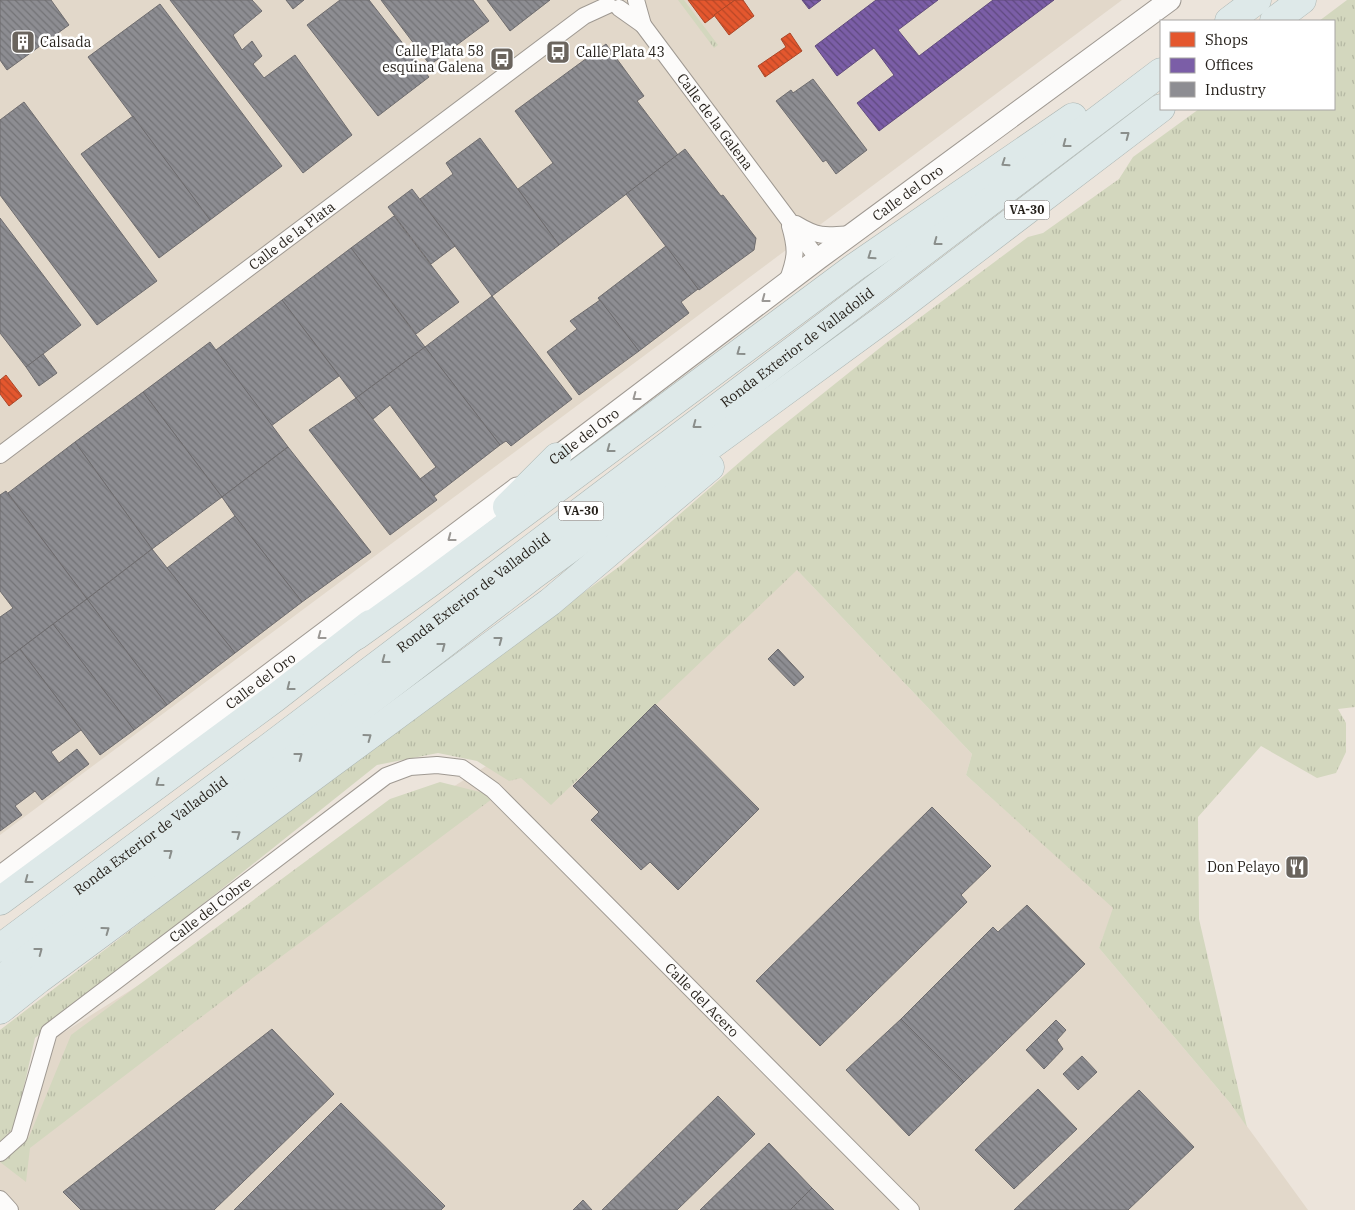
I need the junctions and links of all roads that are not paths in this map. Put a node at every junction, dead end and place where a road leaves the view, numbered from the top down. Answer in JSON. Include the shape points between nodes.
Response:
{"nodes":[{"id":1,"x":1170,"y":0,"type":"edge"},
{"id":2,"x":1257,"y":0,"type":"edge"},
{"id":3,"x":1302,"y":0,"type":"edge"},
{"id":4,"x":616,"y":2,"type":"edge"},
{"id":5,"x":1230,"y":20,"type":"edge"},
{"id":6,"x":1275,"y":20,"type":"edge"},
{"id":7,"x":1160,"y":59,"type":"edge"},
{"id":8,"x":1160,"y":73,"type":"edge"},
{"id":9,"x":1160,"y":109,"type":"edge"},
{"id":10,"x":788,"y":219,"type":"junction"},
{"id":11,"x":852,"y":234,"type":"junction"},
{"id":12,"x":818,"y":259,"type":"junction"},
{"id":13,"x":787,"y":282,"type":"junction"},
{"id":14,"x":892,"y":313,"type":"junction"},
{"id":15,"x":0,"y":455,"type":"edge"},
{"id":16,"x":558,"y":457,"type":"junction"},
{"id":17,"x":356,"y":636,"type":"junction"},
{"id":18,"x":493,"y":790,"type":"joint"},
{"id":19,"x":0,"y":877,"type":"edge"},
{"id":20,"x":0,"y":901,"type":"edge"},
{"id":21,"x":0,"y":948,"type":"edge"},
{"id":22,"x":0,"y":980,"type":"edge"},
{"id":23,"x":0,"y":1010,"type":"edge"},
{"id":24,"x":0,"y":1153,"type":"edge"},
{"id":25,"x":0,"y":1199,"type":"edge"},
{"id":26,"x":10,"y":1210,"type":"edge"},
{"id":27,"x":910,"y":1210,"type":"edge"}],
"edges":[{"from":1,"to":11,"type":"street","name":"Calle del Oro"},
{"from":2,"to":5,"type":"highway"},
{"from":3,"to":6,"type":"highway"},
{"from":4,"to":10,"type":"street","name":"Calle de la Galena","via":[[643,25]]},
{"from":4,"to":15,"type":"street","name":"Calle de la Plata","via":[[584,16]]},
{"from":7,"to":17,"type":"highway","one_way":true,"via":[[855,267]]},
{"from":8,"to":21,"type":"highway","name":"Ronda Exterior de Valladolid","number":"VA-30","one_way":true},
{"from":14,"to":9,"type":"highway","name":"Ronda Exterior de Valladolid","number":"VA-30","one_way":true},
{"from":10,"to":11,"type":"street","name":"Calle de la Galena","via":[[813,234]]},
{"from":10,"to":12,"type":"street","name":"Calle de la Galena"},
{"from":10,"to":13,"type":"street","name":"Calle de la Galena","via":[[795,243],[795,262]]},
{"from":11,"to":12,"type":"street","name":"Calle del Oro"},
{"from":12,"to":13,"type":"street","name":"Calle del Oro"},
{"from":13,"to":16,"type":"street","name":"Calle del Oro","one_way":true},
{"from":22,"to":14,"type":"highway","name":"Ronda Exterior de Valladolid","number":"VA-30","one_way":true,"via":[[536,574]]},
{"from":23,"to":14,"type":"highway","one_way":true,"via":[[550,602]]},
{"from":16,"to":17,"type":"highway","via":[[469,543]]},
{"from":16,"to":19,"type":"street","name":"Calle del Oro","one_way":true},
{"from":17,"to":20,"type":"highway","one_way":true},
{"from":18,"to":24,"type":"street","name":"Calle del Cobre","via":[[462,768],[437,765],[410,767],[386,776],[49,1032],[19,1136]]},
{"from":18,"to":27,"type":"street","name":"Calle del Acero"},
{"from":25,"to":26,"type":"street"}]}
